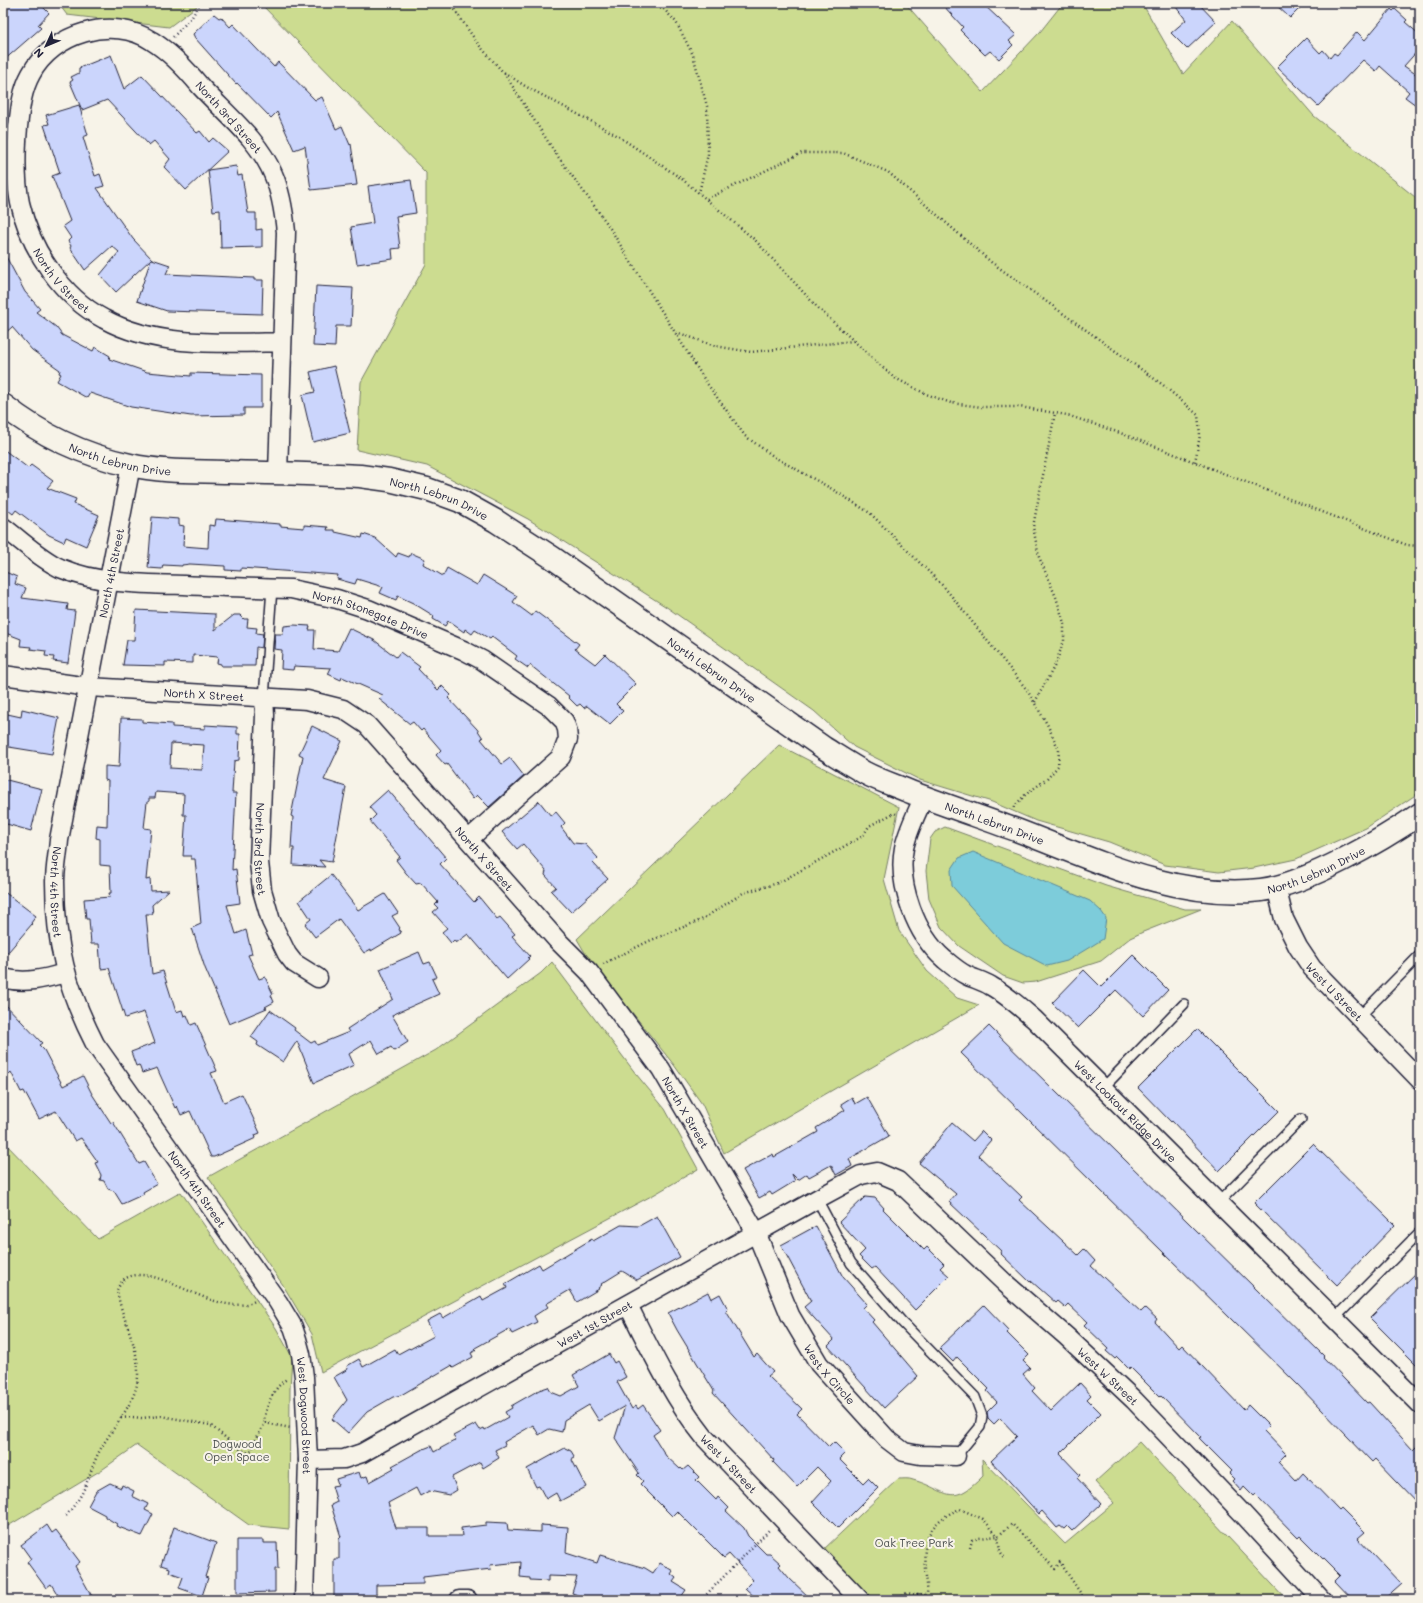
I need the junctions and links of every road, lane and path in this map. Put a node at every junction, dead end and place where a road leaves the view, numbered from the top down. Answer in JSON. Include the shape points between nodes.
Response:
{"nodes":[{"id":1,"x":200,"y":3,"type":"edge"},
{"id":2,"x":450,"y":3,"type":"edge"},
{"id":3,"x":658,"y":3,"type":"edge"},
{"id":4,"x":161,"y":48,"type":"junction"},
{"id":5,"x":42,"y":59,"type":"joint"},
{"id":6,"x":502,"y":71,"type":"junction"},
{"id":7,"x":699,"y":193,"type":"junction"},
{"id":8,"x":707,"y":199,"type":"junction"},
{"id":9,"x":675,"y":332,"type":"junction"},
{"id":10,"x":854,"y":341,"type":"junction"},
{"id":11,"x":282,"y":342,"type":"junction"},
{"id":12,"x":3,"y":405,"type":"edge"},
{"id":13,"x":1054,"y":413,"type":"junction"},
{"id":14,"x":1195,"y":462,"type":"junction"},
{"id":15,"x":132,"y":465,"type":"junction"},
{"id":16,"x":278,"y":473,"type":"junction"},
{"id":17,"x":3,"y":527,"type":"edge"},
{"id":18,"x":1420,"y":546,"type":"edge"},
{"id":19,"x":109,"y":580,"type":"junction"},
{"id":20,"x":272,"y":588,"type":"junction"},
{"id":21,"x":3,"y":675,"type":"edge"},
{"id":22,"x":89,"y":687,"type":"junction"},
{"id":23,"x":264,"y":698,"type":"junction"},
{"id":24,"x":1035,"y":702,"type":"junction"},
{"id":25,"x":924,"y":797,"type":"junction"},
{"id":26,"x":1419,"y":817,"type":"edge"},
{"id":27,"x":913,"y":820,"type":"junction"},
{"id":28,"x":1000,"y":825,"type":"junction"},
{"id":29,"x":469,"y":839,"type":"junction"},
{"id":30,"x":1276,"y":886,"type":"junction"},
{"id":31,"x":1420,"y":955,"type":"edge"},
{"id":32,"x":589,"y":972,"type":"junction"},
{"id":33,"x":65,"y":973,"type":"junction"},
{"id":34,"x":3,"y":978,"type":"edge"},
{"id":35,"x":318,"y":978,"type":"dead end"},
{"id":36,"x":1184,"y":1004,"type":"dead end"},
{"id":37,"x":1359,"y":1016,"type":"junction"},
{"id":38,"x":1420,"y":1080,"type":"edge"},
{"id":39,"x":1103,"y":1088,"type":"junction"},
{"id":40,"x":1301,"y":1119,"type":"dead end"},
{"id":41,"x":877,"y":1172,"type":"joint"},
{"id":42,"x":817,"y":1199,"type":"junction"},
{"id":43,"x":1218,"y":1203,"type":"junction"},
{"id":44,"x":756,"y":1232,"type":"junction"},
{"id":45,"x":1418,"y":1234,"type":"dead end"},
{"id":46,"x":240,"y":1249,"type":"joint"},
{"id":47,"x":272,"y":1292,"type":"junction"},
{"id":48,"x":628,"y":1305,"type":"junction"},
{"id":49,"x":1334,"y":1318,"type":"junction"},
{"id":50,"x":304,"y":1377,"type":"junction"},
{"id":51,"x":1420,"y":1404,"type":"edge"},
{"id":52,"x":121,"y":1418,"type":"junction"},
{"id":53,"x":265,"y":1423,"type":"junction"},
{"id":54,"x":307,"y":1430,"type":"junction"},
{"id":55,"x":956,"y":1456,"type":"joint"},
{"id":56,"x":308,"y":1460,"type":"junction"},
{"id":57,"x":66,"y":1516,"type":"dead end"},
{"id":58,"x":781,"y":1518,"type":"junction"},
{"id":59,"x":998,"y":1536,"type":"junction"},
{"id":60,"x":970,"y":1548,"type":"dead end"},
{"id":61,"x":1004,"y":1557,"type":"dead end"},
{"id":62,"x":304,"y":1600,"type":"edge"},
{"id":63,"x":459,"y":1600,"type":"edge"},
{"id":64,"x":468,"y":1600,"type":"edge"},
{"id":65,"x":701,"y":1600,"type":"edge"},
{"id":66,"x":860,"y":1600,"type":"edge"},
{"id":67,"x":901,"y":1600,"type":"edge"},
{"id":68,"x":1085,"y":1600,"type":"edge"},
{"id":69,"x":1322,"y":1600,"type":"edge"}],
"edges":[{"from":1,"to":4,"type":"path","via":[[192,17]]},
{"from":2,"to":6,"type":"path","via":[[478,44]]},
{"from":3,"to":7,"type":"path","via":[[676,22],[693,55],[708,106],[708,154]]},
{"from":4,"to":5,"type":"street","name":"North 3rd Street","via":[[139,34],[102,28],[69,38]]},
{"from":4,"to":11,"type":"street","name":"North 3rd Street","via":[[237,124],[265,159],[273,174],[286,232]]},
{"from":5,"to":11,"type":"street","name":"North V Street","via":[[31,74],[21,104],[17,139],[19,202],[38,251],[67,291],[103,319],[145,335],[170,340]]},
{"from":6,"to":7,"type":"path","via":[[615,134]]},
{"from":6,"to":9,"type":"path","via":[[556,154],[606,222]]},
{"from":7,"to":8,"type":"path"},
{"from":8,"to":10,"type":"path","via":[[755,240],[817,307]]},
{"from":8,"to":14,"type":"path","via":[[802,153],[843,153],[888,172],[991,262],[1144,372],[1198,415],[1200,435]]},
{"from":9,"to":10,"type":"path","via":[[715,346],[751,352]]},
{"from":9,"to":24,"type":"path","via":[[706,382],[745,436],[776,458],[870,513],[945,588]]},
{"from":10,"to":13,"type":"path","via":[[893,377],[926,394],[951,403],[982,407],[1020,407]]},
{"from":11,"to":16,"type":"street","name":"North 3rd Street"},
{"from":12,"to":15,"type":"street","name":"North Lebrun Drive","via":[[25,422],[64,443],[93,455]]},
{"from":13,"to":14,"type":"path","via":[[1123,434]]},
{"from":13,"to":24,"type":"path","via":[[1033,527],[1039,557],[1064,623],[1064,641],[1055,665]]},
{"from":14,"to":18,"type":"path","via":[[1408,545]]},
{"from":15,"to":16,"type":"street","name":"North Lebrun Drive","via":[[181,471]]},
{"from":15,"to":19,"type":"street","name":"North 4th Street"},
{"from":16,"to":25,"type":"street","name":"North Lebrun Drive","via":[[360,476],[389,480],[427,489],[460,501],[553,558],[824,748],[865,773]]},
{"from":17,"to":19,"type":"street","name":"North Stonegate Drive","via":[[52,564]]},
{"from":19,"to":20,"type":"street","name":"North Stonegate Drive","via":[[146,584]]},
{"from":19,"to":22,"type":"street","name":"North 4th Street"},
{"from":20,"to":23,"type":"lane"},
{"from":20,"to":29,"type":"street","name":"North Stonegate Drive","via":[[306,591],[368,609],[463,650],[549,706],[564,721],[568,739],[561,757]]},
{"from":21,"to":22,"type":"street","name":"North X Street"},
{"from":22,"to":23,"type":"street","name":"North X Street"},
{"from":22,"to":33,"type":"street","name":"North 4th Street","via":[[59,840],[54,881],[59,945]]},
{"from":23,"to":29,"type":"street","name":"North X Street","via":[[325,703],[357,717]]},
{"from":23,"to":35,"type":"street","name":"North 3rd Street","via":[[259,862],[262,890],[271,921],[287,954],[294,963]]},
{"from":24,"to":28,"type":"path","via":[[1059,750],[1058,766],[1047,779],[1016,803]]},
{"from":25,"to":27,"type":"street","name":"West Lookout Ridge Drive"},
{"from":25,"to":28,"type":"street","name":"North Lebrun Drive"},
{"from":26,"to":30,"type":"street","name":"North Lebrun Drive","via":[[1321,869],[1287,884]]},
{"from":27,"to":32,"type":"path","via":[[894,813],[869,826],[863,836],[778,883],[743,893],[701,920],[649,941]]},
{"from":27,"to":39,"type":"street","name":"West Lookout Ridge Drive","via":[[904,849],[903,877],[908,902],[920,929],[942,958],[965,975],[990,985],[1011,1000]]},
{"from":28,"to":30,"type":"street","name":"North Lebrun Drive","via":[[1129,872],[1194,890],[1227,892],[1262,890]]},
{"from":29,"to":32,"type":"street","name":"North X Street","via":[[557,940]]},
{"from":30,"to":37,"type":"street","name":"West U Street","via":[[1284,919],[1298,947],[1312,968]]},
{"from":31,"to":37,"type":"lane"},
{"from":32,"to":44,"type":"street","name":"North X Street","via":[[661,1069]]},
{"from":33,"to":34,"type":"street","via":[[37,981]]},
{"from":33,"to":46,"type":"street","name":"North 4th Street","via":[[95,1044]]},
{"from":36,"to":39,"type":"lane"},
{"from":37,"to":38,"type":"street","name":"West U Street"},
{"from":39,"to":43,"type":"street","name":"West Lookout Ridge Drive"},
{"from":40,"to":43,"type":"lane"},
{"from":41,"to":42,"type":"street","name":"West 1st Street","via":[[861,1175]]},
{"from":41,"to":69,"type":"street","name":"West W Street","via":[[898,1181],[1006,1284],[1134,1400]]},
{"from":42,"to":44,"type":"street","name":"West 1st Street"},
{"from":42,"to":55,"type":"lane","via":[[851,1263],[902,1322],[975,1397],[982,1422],[980,1428]]},
{"from":43,"to":49,"type":"street","name":"West Lookout Ridge Drive"},
{"from":44,"to":48,"type":"street","name":"West 1st Street"},
{"from":44,"to":55,"type":"street","name":"West X Circle","via":[[790,1316],[819,1364],[887,1439],[904,1452]]},
{"from":45,"to":49,"type":"lane"},
{"from":46,"to":47,"type":"street","name":"West Dogwood Street"},
{"from":47,"to":50,"type":"street","name":"West Dogwood Street","via":[[292,1327],[301,1354]]},
{"from":47,"to":52,"type":"path","via":[[250,1304],[236,1306],[215,1301],[156,1278],[137,1274],[124,1278],[117,1290],[120,1307],[134,1346],[139,1373],[135,1391]]},
{"from":48,"to":56,"type":"street","name":"West 1st Street","via":[[362,1453],[344,1459]]},
{"from":48,"to":58,"type":"street","name":"West Y Street","via":[[670,1387],[693,1422]]},
{"from":49,"to":51,"type":"street","name":"West Lookout Ridge Drive"},
{"from":50,"to":53,"type":"path","via":[[286,1379],[278,1386],[265,1416]]},
{"from":50,"to":54,"type":"street","name":"West Dogwood Street"},
{"from":52,"to":53,"type":"path","via":[[160,1416],[210,1425],[247,1452],[252,1450],[258,1432]]},
{"from":52,"to":57,"type":"path","via":[[98,1453],[83,1492]]},
{"from":53,"to":54,"type":"path"},
{"from":54,"to":56,"type":"street","name":"West Dogwood Street"},
{"from":56,"to":62,"type":"street","name":"West Dogwood Street"},
{"from":58,"to":65,"type":"path"},
{"from":58,"to":66,"type":"street","name":"West Y Street"},
{"from":59,"to":60,"type":"path","via":[[972,1540]]},
{"from":59,"to":61,"type":"path","via":[[1000,1551]]},
{"from":59,"to":67,"type":"path","via":[[983,1519],[960,1509],[947,1513],[932,1527],[925,1547],[927,1594],[923,1596],[907,1593]]},
{"from":59,"to":68,"type":"path","via":[[1012,1524],[1055,1569],[1060,1562]]},
{"from":63,"to":64,"type":"street"}]}
